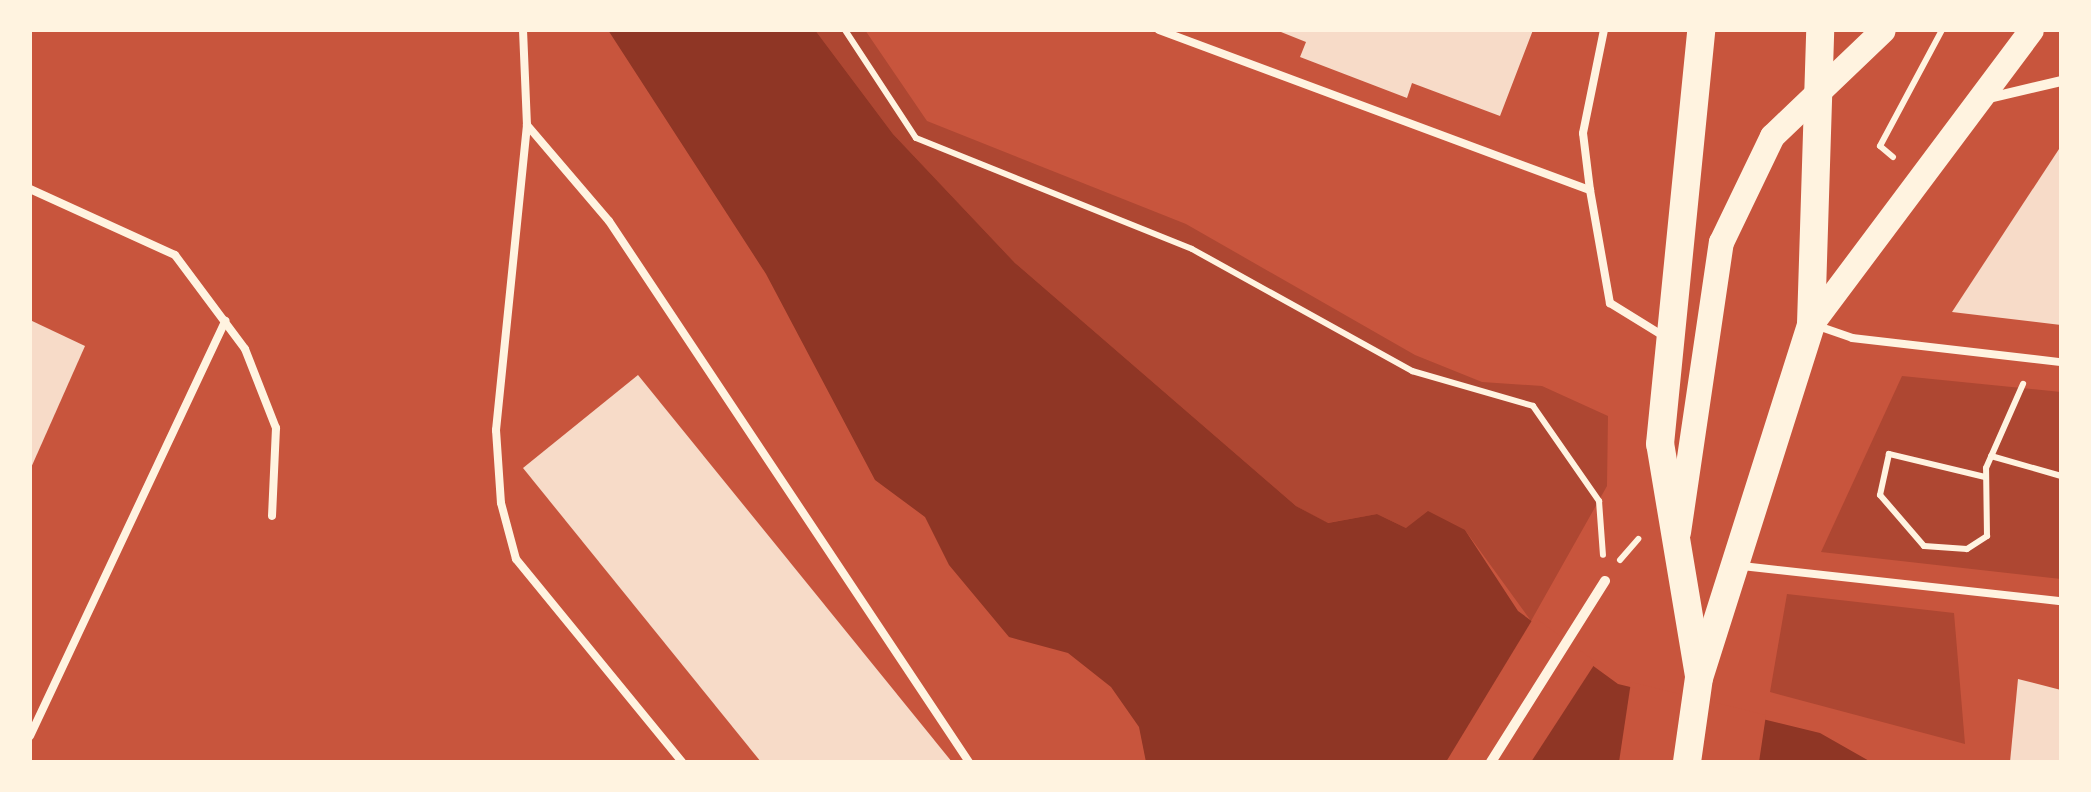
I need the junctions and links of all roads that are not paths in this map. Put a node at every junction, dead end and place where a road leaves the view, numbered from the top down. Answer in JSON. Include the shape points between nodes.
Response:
{"nodes":[{"id":1,"x":523,"y":30,"type":"edge"},
{"id":2,"x":1159,"y":30,"type":"edge"},
{"id":3,"x":1604,"y":30,"type":"edge"},
{"id":4,"x":1701,"y":30,"type":"edge"},
{"id":5,"x":1820,"y":30,"type":"edge"},
{"id":6,"x":1883,"y":30,"type":"edge"},
{"id":7,"x":2031,"y":30,"type":"edge"},
{"id":8,"x":1821,"y":81,"type":"junction"},
{"id":9,"x":2061,"y":81,"type":"edge"},
{"id":10,"x":1976,"y":102,"type":"junction"},
{"id":11,"x":526,"y":125,"type":"junction"},
{"id":12,"x":30,"y":189,"type":"edge"},
{"id":13,"x":1590,"y":190,"type":"junction"},
{"id":14,"x":224,"y":321,"type":"junction"},
{"id":15,"x":1811,"y":324,"type":"junction"},
{"id":16,"x":1669,"y":340,"type":"junction"},
{"id":17,"x":2061,"y":362,"type":"edge"},
{"id":18,"x":272,"y":516,"type":"dead end"},
{"id":19,"x":1674,"y":555,"type":"junction"},
{"id":20,"x":1741,"y":566,"type":"junction"},
{"id":21,"x":1606,"y":581,"type":"road end"},
{"id":22,"x":2061,"y":601,"type":"edge"},
{"id":23,"x":1700,"y":678,"type":"junction"},
{"id":24,"x":30,"y":736,"type":"edge"},
{"id":25,"x":682,"y":762,"type":"edge"},
{"id":26,"x":969,"y":762,"type":"edge"},
{"id":27,"x":1491,"y":762,"type":"edge"},
{"id":28,"x":1687,"y":762,"type":"edge"}],
"edges":[{"from":1,"to":11,"type":"lane"},
{"from":2,"to":13,"type":"lane"},
{"from":3,"to":13,"type":"lane","via":[[1583,133]]},
{"from":4,"to":16,"type":"highway"},
{"from":5,"to":8,"type":"highway"},
{"from":6,"to":8,"type":"main road"},
{"from":7,"to":10,"type":"main road"},
{"from":8,"to":15,"type":"highway"},
{"from":8,"to":19,"type":"main road","via":[[1772,136],[1722,242]]},
{"from":9,"to":10,"type":"street"},
{"from":10,"to":15,"type":"main road"},
{"from":11,"to":25,"type":"lane","via":[[496,430],[501,504],[516,559]]},
{"from":11,"to":26,"type":"lane","via":[[610,221]]},
{"from":12,"to":14,"type":"lane","via":[[175,255]]},
{"from":13,"to":16,"type":"lane","via":[[1610,303]]},
{"from":14,"to":18,"type":"lane","via":[[276,428]]},
{"from":14,"to":24,"type":"lane"},
{"from":15,"to":17,"type":"lane","via":[[1852,338]]},
{"from":15,"to":20,"type":"highway"},
{"from":16,"to":19,"type":"highway","via":[[1660,444]]},
{"from":19,"to":23,"type":"highway"},
{"from":20,"to":22,"type":"lane"},
{"from":20,"to":23,"type":"highway"},
{"from":21,"to":27,"type":"street"},
{"from":23,"to":28,"type":"highway"}]}
